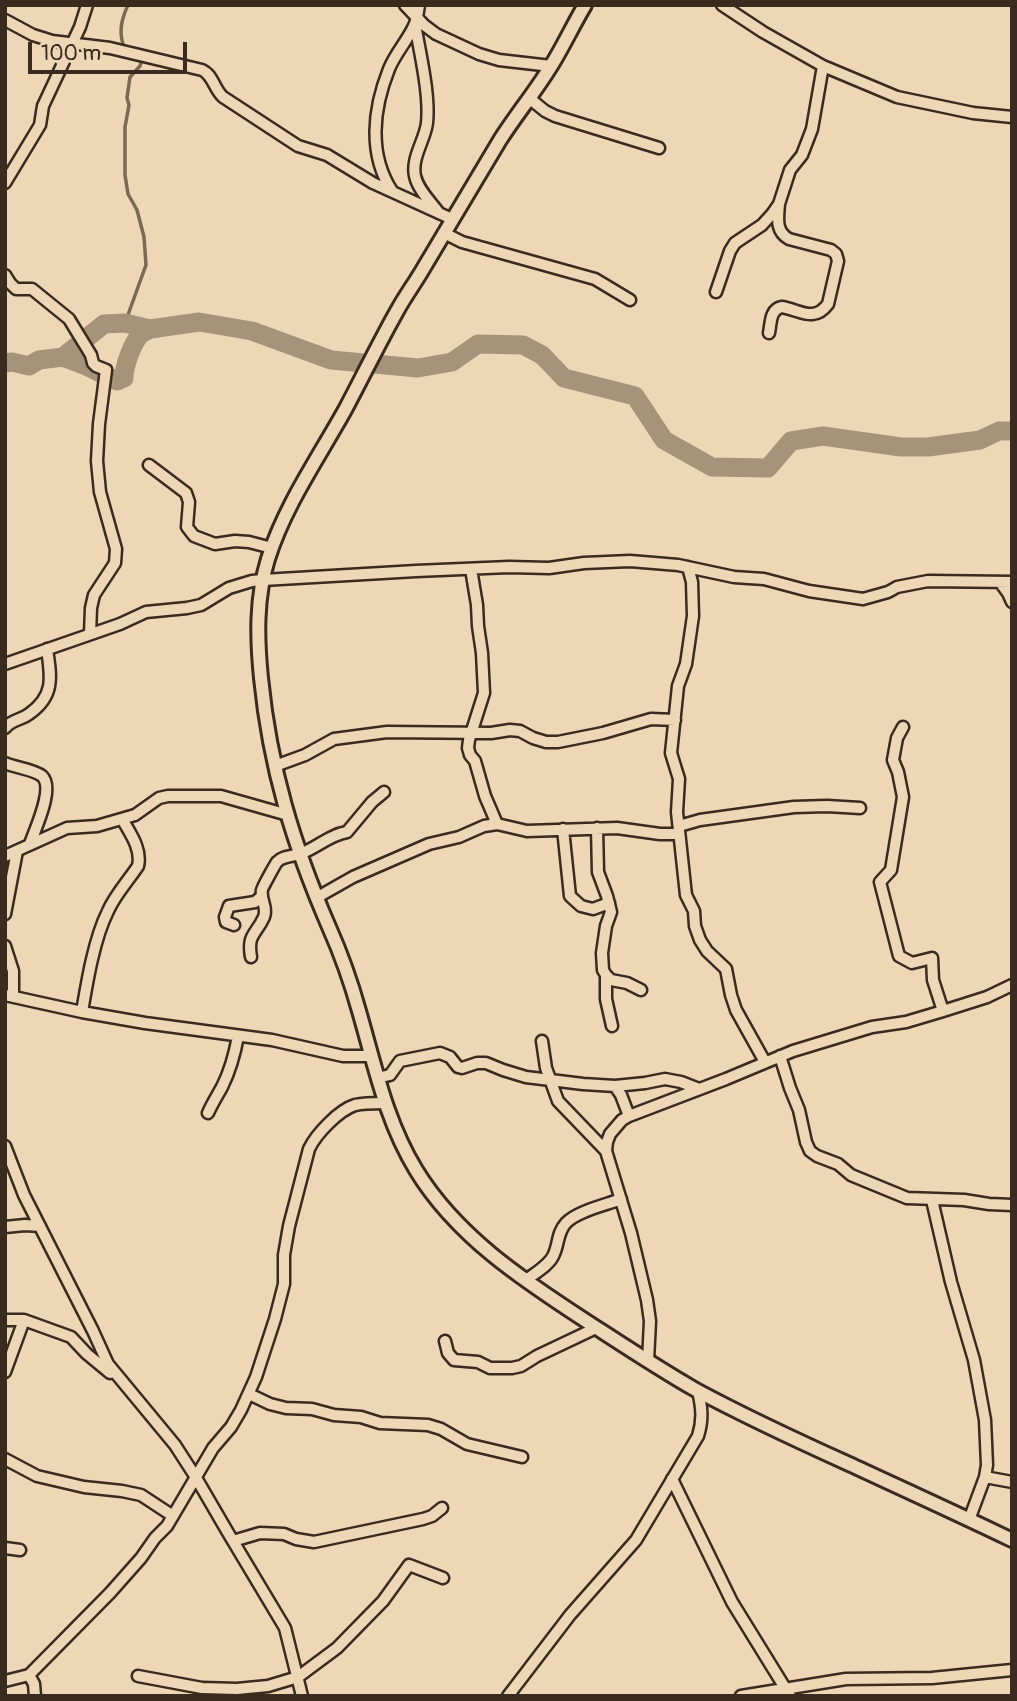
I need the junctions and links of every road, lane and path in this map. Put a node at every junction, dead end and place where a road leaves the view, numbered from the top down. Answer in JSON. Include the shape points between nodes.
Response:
{"nodes":[{"id":1,"x":87,"y":5,"type":"edge"},
{"id":2,"x":405,"y":5,"type":"edge"},
{"id":3,"x":585,"y":5,"type":"edge"},
{"id":4,"x":722,"y":5,"type":"edge"},
{"id":5,"x":417,"y":15,"type":"edge"},
{"id":6,"x":5,"y":20,"type":"edge"},
{"id":7,"x":72,"y":44,"type":"junction"},
{"id":8,"x":551,"y":66,"type":"junction"},
{"id":9,"x":823,"y":66,"type":"junction"},
{"id":10,"x":529,"y":98,"type":"junction"},
{"id":11,"x":1012,"y":117,"type":"edge"},
{"id":12,"x":659,"y":148,"type":"dead end"},
{"id":13,"x":5,"y":183,"type":"edge"},
{"id":14,"x":392,"y":191,"type":"junction"},
{"id":15,"x":779,"y":204,"type":"junction"},
{"id":16,"x":439,"y":213,"type":"junction"},
{"id":17,"x":452,"y":219,"type":"junction"},
{"id":18,"x":444,"y":233,"type":"junction"},
{"id":19,"x":5,"y":275,"type":"edge"},
{"id":20,"x":716,"y":292,"type":"dead end"},
{"id":21,"x":630,"y":300,"type":"dead end"},
{"id":22,"x":769,"y":333,"type":"dead end"},
{"id":23,"x":149,"y":465,"type":"dead end"},
{"id":24,"x":272,"y":548,"type":"junction"},
{"id":25,"x":688,"y":567,"type":"junction"},
{"id":26,"x":471,"y":569,"type":"junction"},
{"id":27,"x":263,"y":580,"type":"junction"},
{"id":28,"x":1000,"y":582,"type":"junction"},
{"id":29,"x":1012,"y":582,"type":"edge"},
{"id":30,"x":1012,"y":602,"type":"edge"},
{"id":31,"x":90,"y":634,"type":"junction"},
{"id":32,"x":47,"y":649,"type":"junction"},
{"id":33,"x":5,"y":664,"type":"edge"},
{"id":34,"x":675,"y":720,"type":"junction"},
{"id":35,"x":902,"y":727,"type":"dead end"},
{"id":36,"x":5,"y":728,"type":"edge"},
{"id":37,"x":472,"y":732,"type":"junction"},
{"id":38,"x":5,"y":763,"type":"edge"},
{"id":39,"x":275,"y":766,"type":"junction"},
{"id":40,"x":384,"y":792,"type":"dead end"},
{"id":41,"x":860,"y":808,"type":"dead end"},
{"id":42,"x":288,"y":815,"type":"junction"},
{"id":43,"x":122,"y":819,"type":"junction"},
{"id":44,"x":498,"y":824,"type":"junction"},
{"id":45,"x":597,"y":828,"type":"junction"},
{"id":46,"x":563,"y":829,"type":"junction"},
{"id":47,"x":679,"y":830,"type":"junction"},
{"id":48,"x":30,"y":844,"type":"junction"},
{"id":49,"x":17,"y":851,"type":"junction"},
{"id":50,"x":300,"y":854,"type":"junction"},
{"id":51,"x":5,"y":856,"type":"edge"},
{"id":52,"x":262,"y":896,"type":"junction"},
{"id":53,"x":316,"y":898,"type":"junction"},
{"id":54,"x":609,"y":903,"type":"junction"},
{"id":55,"x":5,"y":914,"type":"edge"},
{"id":56,"x":234,"y":925,"type":"dead end"},
{"id":57,"x":5,"y":946,"type":"edge"},
{"id":58,"x":251,"y":957,"type":"dead end"},
{"id":59,"x":606,"y":975,"type":"junction"},
{"id":60,"x":1012,"y":985,"type":"edge"},
{"id":61,"x":641,"y":990,"type":"dead end"},
{"id":62,"x":9,"y":995,"type":"edge"},
{"id":63,"x":943,"y":1011,"type":"junction"},
{"id":64,"x":82,"y":1012,"type":"junction"},
{"id":65,"x":612,"y":1026,"type":"dead end"},
{"id":66,"x":238,"y":1036,"type":"junction"},
{"id":67,"x":542,"y":1041,"type":"dead end"},
{"id":68,"x":372,"y":1056,"type":"junction"},
{"id":69,"x":780,"y":1056,"type":"junction"},
{"id":70,"x":765,"y":1062,"type":"junction"},
{"id":71,"x":377,"y":1078,"type":"junction"},
{"id":72,"x":550,"y":1080,"type":"junction"},
{"id":73,"x":615,"y":1086,"type":"junction"},
{"id":74,"x":699,"y":1089,"type":"junction"},
{"id":75,"x":384,"y":1103,"type":"junction"},
{"id":76,"x":208,"y":1113,"type":"dead end"},
{"id":77,"x":629,"y":1116,"type":"junction"},
{"id":78,"x":5,"y":1146,"type":"edge"},
{"id":79,"x":606,"y":1151,"type":"junction"},
{"id":80,"x":621,"y":1199,"type":"junction"},
{"id":81,"x":932,"y":1200,"type":"junction"},
{"id":82,"x":1012,"y":1205,"type":"edge"},
{"id":83,"x":40,"y":1226,"type":"junction"},
{"id":84,"x":5,"y":1227,"type":"edge"},
{"id":85,"x":526,"y":1280,"type":"junction"},
{"id":86,"x":5,"y":1320,"type":"edge"},
{"id":87,"x":24,"y":1320,"type":"junction"},
{"id":88,"x":596,"y":1328,"type":"junction"},
{"id":89,"x":445,"y":1341,"type":"dead end"},
{"id":90,"x":648,"y":1361,"type":"junction"},
{"id":91,"x":5,"y":1372,"type":"edge"},
{"id":92,"x":123,"y":1382,"type":"junction"},
{"id":93,"x":698,"y":1391,"type":"junction"},
{"id":94,"x":249,"y":1394,"type":"junction"},
{"id":95,"x":522,"y":1457,"type":"dead end"},
{"id":96,"x":5,"y":1459,"type":"edge"},
{"id":97,"x":195,"y":1476,"type":"junction"},
{"id":98,"x":985,"y":1477,"type":"junction"},
{"id":99,"x":672,"y":1479,"type":"junction"},
{"id":100,"x":1012,"y":1482,"type":"edge"},
{"id":101,"x":442,"y":1508,"type":"dead end"},
{"id":102,"x":173,"y":1516,"type":"junction"},
{"id":103,"x":969,"y":1520,"type":"junction"},
{"id":104,"x":1012,"y":1540,"type":"edge"},
{"id":105,"x":233,"y":1541,"type":"junction"},
{"id":106,"x":5,"y":1548,"type":"edge"},
{"id":107,"x":20,"y":1550,"type":"dead end"},
{"id":108,"x":443,"y":1578,"type":"dead end"},
{"id":109,"x":1012,"y":1670,"type":"edge"},
{"id":110,"x":29,"y":1675,"type":"junction"},
{"id":111,"x":138,"y":1676,"type":"dead end"},
{"id":112,"x":298,"y":1677,"type":"junction"},
{"id":113,"x":5,"y":1681,"type":"edge"},
{"id":114,"x":788,"y":1692,"type":"edge"},
{"id":115,"x":34,"y":1696,"type":"edge"},
{"id":116,"x":302,"y":1696,"type":"edge"},
{"id":117,"x":508,"y":1696,"type":"edge"},
{"id":118,"x":741,"y":1696,"type":"edge"}],
"edges":[{"from":1,"to":7,"type":"street"},
{"from":2,"to":5,"type":"street"},
{"from":3,"to":8,"type":"street"},
{"from":4,"to":9,"type":"street"},
{"from":5,"to":8,"type":"street","via":[[436,34],[489,58]]},
{"from":5,"to":14,"type":"street","via":[[389,69],[375,130],[378,162]]},
{"from":5,"to":16,"type":"street","via":[[427,125],[414,169],[417,183]]},
{"from":6,"to":7,"type":"street","via":[[33,35]]},
{"from":7,"to":13,"type":"street","via":[[43,106],[40,125]]},
{"from":7,"to":14,"type":"street","via":[[202,69],[223,97],[299,146],[327,155]]},
{"from":8,"to":10,"type":"street"},
{"from":9,"to":11,"type":"street","via":[[904,99]]},
{"from":9,"to":15,"type":"street","via":[[812,129],[790,170]]},
{"from":10,"to":12,"type":"street","via":[[555,116]]},
{"from":10,"to":17,"type":"street"},
{"from":14,"to":16,"type":"street"},
{"from":15,"to":20,"type":"street","via":[[762,225],[735,243]]},
{"from":15,"to":22,"type":"street","via":[[783,236],[831,250],[838,261],[824,310],[807,314],[777,307]]},
{"from":16,"to":17,"type":"street"},
{"from":17,"to":18,"type":"street"},
{"from":18,"to":21,"type":"street","via":[[595,279]]},
{"from":18,"to":24,"type":"street","via":[[396,312]]},
{"from":19,"to":31,"type":"street","via":[[16,289],[33,289],[69,319],[93,363],[106,370],[97,461],[100,492],[116,549],[115,563],[94,594]]},
{"from":23,"to":24,"type":"street","via":[[186,493],[187,527],[194,536],[215,544],[235,541]]},
{"from":24,"to":27,"type":"street"},
{"from":25,"to":26,"type":"street","via":[[630,561]]},
{"from":25,"to":28,"type":"street","via":[[863,599],[928,581]]},
{"from":25,"to":34,"type":"street","via":[[693,616]]},
{"from":26,"to":27,"type":"street"},
{"from":26,"to":37,"type":"street","via":[[484,693]]},
{"from":27,"to":31,"type":"street","via":[[240,584],[201,605],[146,612]]},
{"from":27,"to":39,"type":"street","via":[[258,643]]},
{"from":28,"to":29,"type":"street"},
{"from":28,"to":30,"type":"street"},
{"from":31,"to":32,"type":"street"},
{"from":32,"to":33,"type":"street"},
{"from":32,"to":36,"type":"street","via":[[51,686],[45,698]]},
{"from":34,"to":37,"type":"street","via":[[651,719],[558,743],[520,731]]},
{"from":34,"to":47,"type":"street","via":[[671,753],[679,779]]},
{"from":35,"to":63,"type":"street","via":[[893,760],[903,797],[891,870],[880,883],[899,956],[912,964],[932,958]]},
{"from":37,"to":39,"type":"street","via":[[394,731],[334,738]]},
{"from":37,"to":44,"type":"street","via":[[468,748]]},
{"from":38,"to":48,"type":"street","via":[[42,776],[47,783]]},
{"from":39,"to":42,"type":"street"},
{"from":40,"to":50,"type":"street","via":[[353,827]]},
{"from":41,"to":47,"type":"street","via":[[794,807],[700,820]]},
{"from":42,"to":43,"type":"street","via":[[202,795],[159,798]]},
{"from":42,"to":50,"type":"street"},
{"from":43,"to":48,"type":"street","via":[[67,828]]},
{"from":43,"to":64,"type":"street","via":[[140,860],[108,909]]},
{"from":44,"to":46,"type":"street","via":[[527,831]]},
{"from":44,"to":53,"type":"street","via":[[429,845]]},
{"from":45,"to":46,"type":"street"},
{"from":45,"to":47,"type":"street","via":[[660,834]]},
{"from":45,"to":54,"type":"street","via":[[597,863]]},
{"from":46,"to":54,"type":"street","via":[[570,896],[593,909]]},
{"from":47,"to":70,"type":"street","via":[[686,895],[700,940],[726,969],[736,1010]]},
{"from":48,"to":49,"type":"street"},
{"from":49,"to":51,"type":"street"},
{"from":49,"to":55,"type":"street"},
{"from":50,"to":52,"type":"street","via":[[275,863]]},
{"from":50,"to":53,"type":"street"},
{"from":52,"to":56,"type":"street","via":[[255,902],[229,906],[226,922]]},
{"from":52,"to":58,"type":"street","via":[[265,915],[249,945]]},
{"from":53,"to":68,"type":"street","via":[[352,986]]},
{"from":54,"to":59,"type":"street","via":[[602,961]]},
{"from":57,"to":62,"type":"street","via":[[13,971]]},
{"from":59,"to":61,"type":"street"},
{"from":59,"to":65,"type":"street"},
{"from":60,"to":63,"type":"street"},
{"from":62,"to":64,"type":"street"},
{"from":63,"to":69,"type":"street"},
{"from":64,"to":66,"type":"street"},
{"from":66,"to":68,"type":"street","via":[[343,1056]]},
{"from":66,"to":76,"type":"street"},
{"from":67,"to":72,"type":"street"},
{"from":68,"to":71,"type":"street"},
{"from":69,"to":70,"type":"street"},
{"from":69,"to":81,"type":"street","via":[[810,1151],[898,1195]]},
{"from":70,"to":74,"type":"street"},
{"from":71,"to":72,"type":"street","via":[[390,1075],[400,1061],[440,1053],[462,1068],[486,1063]]},
{"from":71,"to":75,"type":"street"},
{"from":72,"to":73,"type":"street"},
{"from":72,"to":79,"type":"street","via":[[561,1106]]},
{"from":73,"to":74,"type":"street","via":[[665,1079]]},
{"from":73,"to":77,"type":"street"},
{"from":74,"to":77,"type":"street"},
{"from":75,"to":85,"type":"street","via":[[405,1151],[442,1207],[476,1242]]},
{"from":75,"to":94,"type":"street","via":[[351,1107],[319,1134],[309,1149],[289,1226],[284,1284]]},
{"from":77,"to":79,"type":"street","via":[[610,1134]]},
{"from":78,"to":83,"type":"street"},
{"from":79,"to":80,"type":"street"},
{"from":80,"to":85,"type":"street","via":[[572,1218],[559,1233],[549,1262]]},
{"from":80,"to":90,"type":"street","via":[[647,1300]]},
{"from":81,"to":82,"type":"street"},
{"from":81,"to":98,"type":"street","via":[[974,1360],[985,1420]]},
{"from":83,"to":84,"type":"street"},
{"from":83,"to":92,"type":"street","via":[[108,1364]]},
{"from":85,"to":88,"type":"street"},
{"from":86,"to":87,"type":"street"},
{"from":87,"to":91,"type":"street"},
{"from":87,"to":92,"type":"street","via":[[71,1337]]},
{"from":88,"to":89,"type":"street","via":[[512,1368],[454,1360]]},
{"from":88,"to":90,"type":"street"},
{"from":90,"to":93,"type":"street"},
{"from":92,"to":97,"type":"street"},
{"from":93,"to":99,"type":"street","via":[[702,1414],[698,1437]]},
{"from":93,"to":103,"type":"street"},
{"from":94,"to":95,"type":"street","via":[[286,1408],[380,1423],[428,1424],[467,1444]]},
{"from":94,"to":97,"type":"street"},
{"from":96,"to":102,"type":"street","via":[[37,1476],[141,1495]]},
{"from":97,"to":102,"type":"street"},
{"from":97,"to":105,"type":"street"},
{"from":98,"to":100,"type":"street"},
{"from":98,"to":103,"type":"street"},
{"from":99,"to":114,"type":"street","via":[[732,1602]]},
{"from":99,"to":117,"type":"street","via":[[636,1540]]},
{"from":101,"to":105,"type":"street","via":[[423,1519],[314,1542],[260,1533]]},
{"from":102,"to":110,"type":"street","via":[[110,1593]]},
{"from":103,"to":104,"type":"street"},
{"from":105,"to":112,"type":"street","via":[[285,1628]]},
{"from":106,"to":107,"type":"street"},
{"from":108,"to":112,"type":"street","via":[[409,1565],[383,1601],[337,1648]]},
{"from":109,"to":114,"type":"street","via":[[932,1678],[846,1679]]},
{"from":110,"to":113,"type":"street"},
{"from":110,"to":115,"type":"street"},
{"from":111,"to":112,"type":"street","via":[[202,1688],[237,1689]]},
{"from":112,"to":116,"type":"street"},
{"from":114,"to":118,"type":"street"}]}
